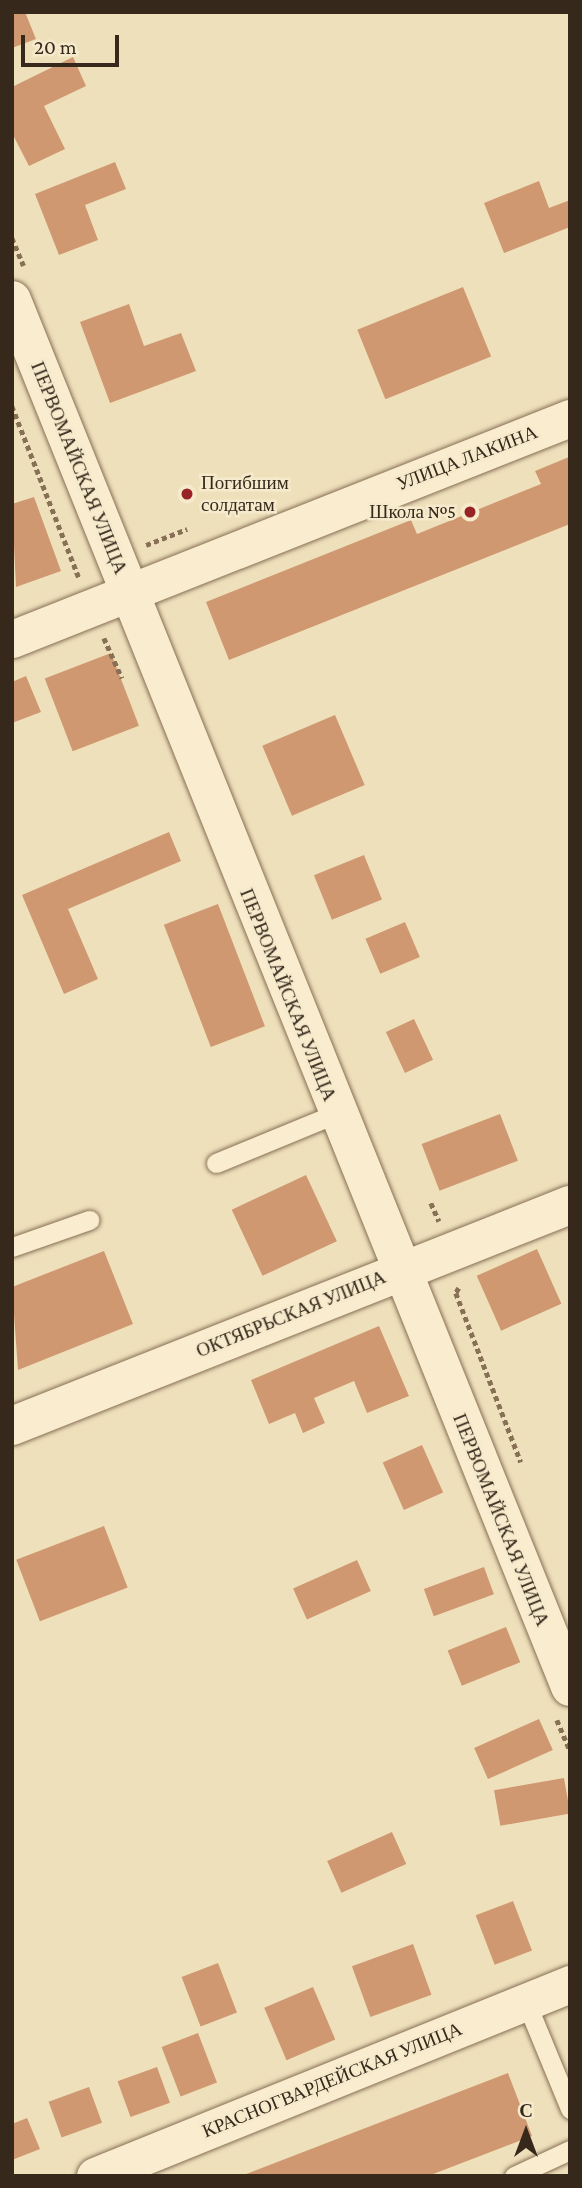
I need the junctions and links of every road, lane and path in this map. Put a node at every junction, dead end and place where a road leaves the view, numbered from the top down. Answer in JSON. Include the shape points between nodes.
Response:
{"nodes":[{"id":1,"x":12,"y":300,"type":"edge"},
{"id":2,"x":570,"y":418,"type":"edge"},
{"id":3,"x":129,"y":592,"type":"junction"},
{"id":4,"x":12,"y":639,"type":"edge"},
{"id":5,"x":335,"y":1114,"type":"junction"},
{"id":6,"x":216,"y":1163,"type":"dead end"},
{"id":7,"x":431,"y":1203,"type":"dead end"},
{"id":8,"x":570,"y":1205,"type":"edge"},
{"id":9,"x":89,"y":1220,"type":"dead end"},
{"id":10,"x":12,"y":1247,"type":"edge"},
{"id":11,"x":451,"y":1251,"type":"junction"},
{"id":12,"x":399,"y":1270,"type":"junction"},
{"id":13,"x":12,"y":1426,"type":"edge"},
{"id":14,"x":525,"y":1472,"type":"dead end"},
{"id":15,"x":570,"y":1687,"type":"edge"},
{"id":16,"x":570,"y":1984,"type":"edge"},
{"id":17,"x":526,"y":2002,"type":"junction"},
{"id":18,"x":570,"y":2109,"type":"edge"},
{"id":19,"x":570,"y":2150,"type":"edge"},
{"id":20,"x":95,"y":2176,"type":"edge"},
{"id":21,"x":514,"y":2176,"type":"edge"}],
"edges":[{"from":1,"to":3,"type":"street","name":"ПЕРВОМАЙСКАЯ УЛИЦА"},
{"from":2,"to":3,"type":"street","name":"УЛИЦА ЛАКИНА"},
{"from":3,"to":4,"type":"street","name":"УЛИЦА ЛАКИНА"},
{"from":3,"to":5,"type":"street","name":"ПЕРВОМАЙСКАЯ УЛИЦА"},
{"from":5,"to":6,"type":"lane"},
{"from":5,"to":12,"type":"street","name":"ПЕРВОМАЙСКАЯ УЛИЦА"},
{"from":7,"to":11,"type":"path"},
{"from":8,"to":11,"type":"street","name":"ОКТЯБРЬСКАЯ УЛИЦА"},
{"from":9,"to":10,"type":"lane"},
{"from":11,"to":12,"type":"street","name":"ОКТЯБРЬСКАЯ УЛИЦА"},
{"from":11,"to":14,"type":"path","via":[[462,1281],[456,1293]]},
{"from":12,"to":13,"type":"street","name":"ОКТЯБРЬСКАЯ УЛИЦА"},
{"from":12,"to":15,"type":"street","name":"ПЕРВОМАЙСКАЯ УЛИЦА"},
{"from":16,"to":17,"type":"street","name":"КРАСНОГВАРДЕЙСКАЯ УЛИЦА"},
{"from":17,"to":18,"type":"lane"},
{"from":17,"to":20,"type":"street","name":"КРАСНОГВАРДЕЙСКАЯ УЛИЦА"},
{"from":19,"to":21,"type":"lane"}]}
